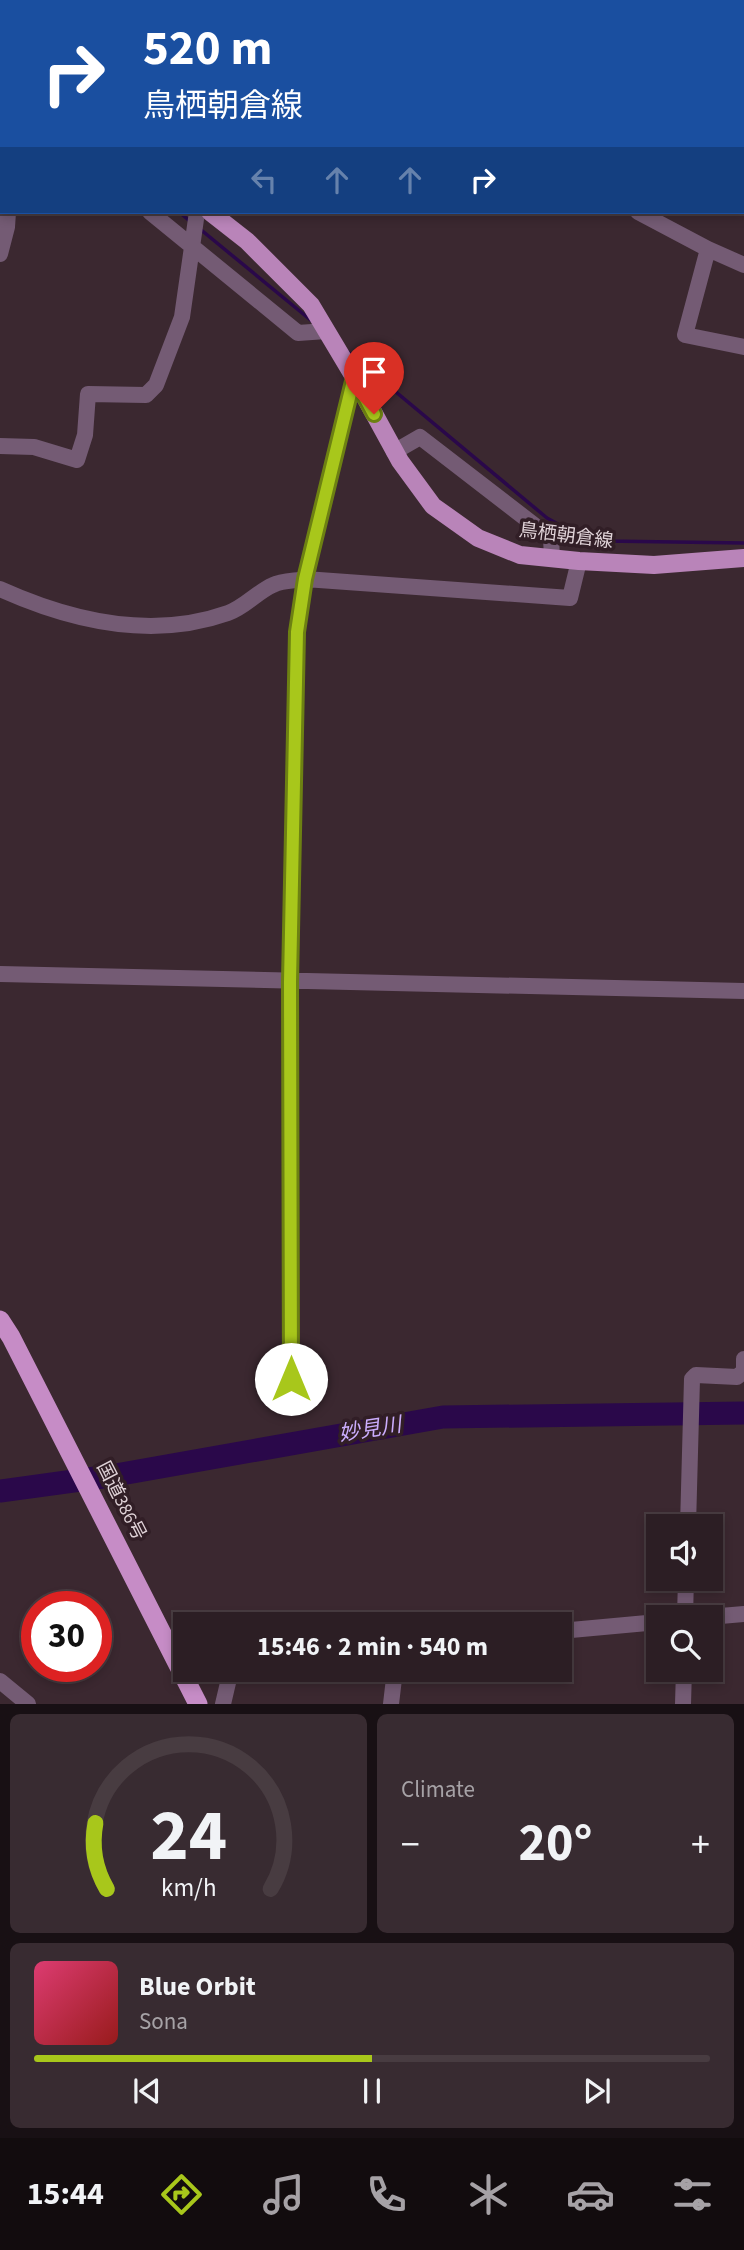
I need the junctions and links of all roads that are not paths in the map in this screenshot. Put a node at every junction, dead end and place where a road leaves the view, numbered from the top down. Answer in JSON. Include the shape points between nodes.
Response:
{"nodes":[{"id":1,"x":8,"y":214,"type":"edge"},
{"id":2,"x":153,"y":214,"type":"edge"},
{"id":3,"x":201,"y":214,"type":"edge"},
{"id":4,"x":205,"y":214,"type":"edge"},
{"id":5,"x":642,"y":214,"type":"edge"},
{"id":6,"x":194,"y":243,"type":"junction"},
{"id":7,"x":708,"y":249,"type":"junction"},
{"id":8,"x":0,"y":254,"type":"edge"},
{"id":9,"x":744,"y":265,"type":"edge"},
{"id":10,"x":326,"y":331,"type":"junction"},
{"id":11,"x":744,"y":347,"type":"edge"},
{"id":12,"x":354,"y":377,"type":"junction"},
{"id":13,"x":0,"y":446,"type":"edge"},
{"id":14,"x":394,"y":452,"type":"junction"},
{"id":15,"x":552,"y":558,"type":"junction"},
{"id":16,"x":744,"y":558,"type":"edge"},
{"id":17,"x":579,"y":561,"type":"junction"},
{"id":18,"x":305,"y":579,"type":"junction"},
{"id":19,"x":0,"y":589,"type":"edge"},
{"id":20,"x":0,"y":974,"type":"edge"},
{"id":21,"x":290,"y":982,"type":"junction"},
{"id":22,"x":744,"y":991,"type":"edge"},
{"id":23,"x":0,"y":1320,"type":"edge"},
{"id":24,"x":744,"y":1359,"type":"edge"},
{"id":25,"x":291,"y":1379,"type":"dead end"},
{"id":26,"x":688,"y":1514,"type":"edge"},
{"id":27,"x":744,"y":1614,"type":"edge"},
{"id":28,"x":723,"y":1616,"type":"edge"},
{"id":29,"x":646,"y":1623,"type":"edge"},
{"id":30,"x":572,"y":1630,"type":"edge"},
{"id":31,"x":0,"y":1681,"type":"edge"},
{"id":32,"x":228,"y":1682,"type":"edge"},
{"id":33,"x":393,"y":1682,"type":"edge"},
{"id":34,"x":684,"y":1682,"type":"edge"},
{"id":35,"x":28,"y":1704,"type":"edge"},
{"id":36,"x":198,"y":1704,"type":"edge"},
{"id":37,"x":223,"y":1704,"type":"edge"},
{"id":38,"x":391,"y":1704,"type":"edge"},
{"id":39,"x":683,"y":1704,"type":"edge"}],
"edges":[{"from":1,"to":8,"type":"street"},
{"from":2,"to":6,"type":"street"},
{"from":3,"to":6,"type":"street"},
{"from":4,"to":10,"type":"main road","name":"鳥栖朝倉線","via":[[247,242],[311,305]]},
{"from":5,"to":7,"type":"street"},
{"from":6,"to":10,"type":"street","via":[[298,333]]},
{"from":6,"to":13,"type":"street","via":[[182,317],[156,386],[146,395],[88,394],[85,435],[77,460],[34,447]]},
{"from":7,"to":9,"type":"street"},
{"from":7,"to":11,"type":"street","via":[[685,335]]},
{"from":10,"to":12,"type":"main road","name":"鳥栖朝倉線"},
{"from":12,"to":14,"type":"main road","name":"鳥栖朝倉線"},
{"from":12,"to":18,"type":"street"},
{"from":14,"to":15,"type":"main road","name":"鳥栖朝倉線","via":[[433,506],[478,538],[520,555]]},
{"from":14,"to":15,"type":"street","via":[[420,437],[551,538]]},
{"from":15,"to":17,"type":"main road","name":"鳥栖朝倉線"},
{"from":16,"to":17,"type":"main road","name":"鳥栖朝倉線","via":[[654,565]]},
{"from":17,"to":18,"type":"street","via":[[570,598]]},
{"from":18,"to":19,"type":"street","via":[[275,584],[233,611],[204,620],[149,626],[69,615]]},
{"from":18,"to":21,"type":"street","via":[[297,632]]},
{"from":20,"to":21,"type":"street"},
{"from":21,"to":22,"type":"street"},
{"from":21,"to":25,"type":"street"},
{"from":23,"to":36,"type":"highway","name":"国道386号"},
{"from":24,"to":26,"type":"street","via":[[744,1371],[737,1377],[696,1375],[692,1379]]},
{"from":27,"to":28,"type":"street"},
{"from":29,"to":30,"type":"street"},
{"from":31,"to":35,"type":"street"},
{"from":32,"to":37,"type":"street"},
{"from":33,"to":38,"type":"street"},
{"from":34,"to":39,"type":"street"}]}
